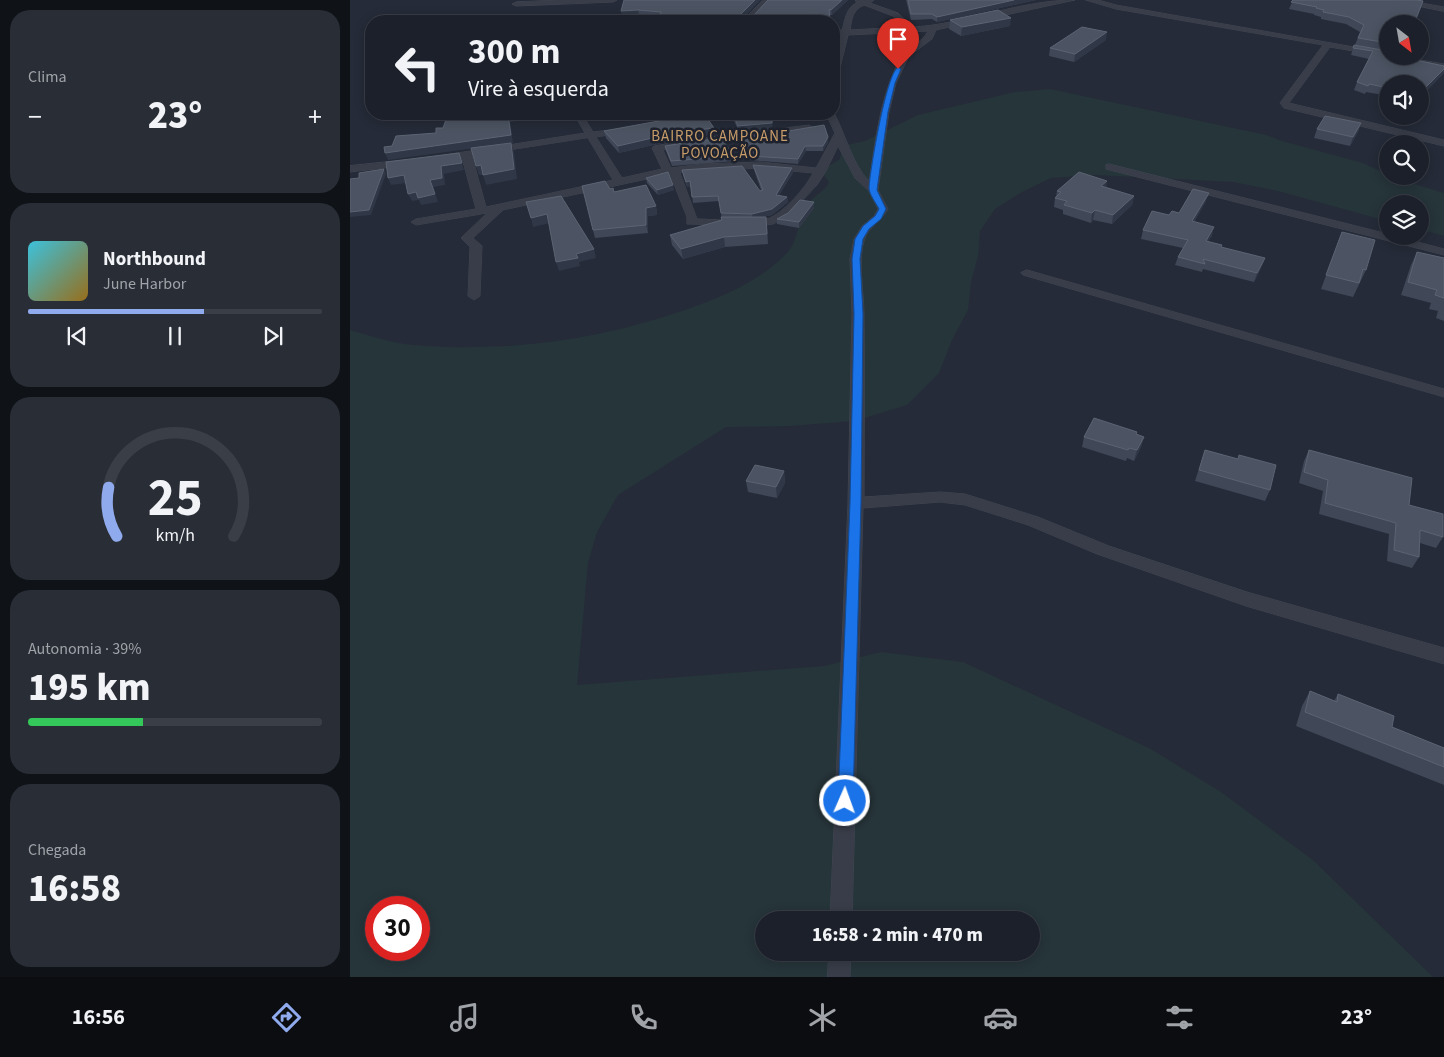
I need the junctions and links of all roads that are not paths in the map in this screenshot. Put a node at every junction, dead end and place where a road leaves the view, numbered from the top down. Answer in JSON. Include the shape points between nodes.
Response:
{"nodes":[{"id":1,"x":595,"y":0,"type":"edge"},
{"id":2,"x":613,"y":0,"type":"edge"},
{"id":3,"x":767,"y":0,"type":"edge"},
{"id":4,"x":850,"y":0,"type":"edge"},
{"id":5,"x":1071,"y":0,"type":"edge"},
{"id":6,"x":1090,"y":0,"type":"edge"},
{"id":7,"x":1392,"y":0,"type":"edge"},
{"id":8,"x":866,"y":2,"type":"edge"},
{"id":9,"x":516,"y":4,"type":"dead end"},
{"id":10,"x":1000,"y":5,"type":"edge"},
{"id":11,"x":1444,"y":8,"type":"edge"},
{"id":12,"x":1013,"y":10,"type":"junction"},
{"id":13,"x":753,"y":15,"type":"edge"},
{"id":14,"x":933,"y":28,"type":"junction"},
{"id":15,"x":911,"y":30,"type":"junction"},
{"id":16,"x":847,"y":32,"type":"junction"},
{"id":17,"x":840,"y":33,"type":"edge"},
{"id":18,"x":840,"y":42,"type":"edge"},
{"id":19,"x":1328,"y":44,"type":"junction"},
{"id":20,"x":1379,"y":53,"type":"edge"},
{"id":21,"x":1429,"y":63,"type":"edge"},
{"id":22,"x":1444,"y":66,"type":"edge"},
{"id":23,"x":581,"y":120,"type":"edge"},
{"id":24,"x":675,"y":120,"type":"edge"},
{"id":25,"x":665,"y":122,"type":"edge"},
{"id":26,"x":827,"y":122,"type":"edge"},
{"id":27,"x":631,"y":129,"type":"edge"},
{"id":28,"x":840,"y":133,"type":"junction"},
{"id":29,"x":590,"y":135,"type":"junction"},
{"id":30,"x":1444,"y":143,"type":"edge"},
{"id":31,"x":466,"y":153,"type":"junction"},
{"id":32,"x":434,"y":159,"type":"edge"},
{"id":33,"x":418,"y":161,"type":"edge"},
{"id":34,"x":1109,"y":167,"type":"dead end"},
{"id":35,"x":350,"y":169,"type":"edge"},
{"id":36,"x":671,"y":170,"type":"junction"},
{"id":37,"x":821,"y":171,"type":"junction"},
{"id":38,"x":619,"y":181,"type":"junction"},
{"id":39,"x":873,"y":190,"type":"junction"},
{"id":40,"x":499,"y":208,"type":"junction"},
{"id":41,"x":482,"y":211,"type":"junction"},
{"id":42,"x":416,"y":222,"type":"dead end"},
{"id":43,"x":1444,"y":252,"type":"edge"},
{"id":44,"x":1027,"y":273,"type":"dead end"},
{"id":45,"x":474,"y":296,"type":"dead end"},
{"id":46,"x":1444,"y":393,"type":"edge"},
{"id":47,"x":856,"y":503,"type":"junction"},
{"id":48,"x":1444,"y":656,"type":"edge"},
{"id":49,"x":841,"y":911,"type":"edge"},
{"id":50,"x":840,"y":961,"type":"edge"},
{"id":51,"x":839,"y":977,"type":"edge"}],
"edges":[{"from":1,"to":2,"type":"street"},
{"from":1,"to":9,"type":"street"},
{"from":3,"to":13,"type":"street"},
{"from":4,"to":8,"type":"street"},
{"from":5,"to":12,"type":"street"},
{"from":6,"to":19,"type":"street"},
{"from":7,"to":11,"type":"street"},
{"from":8,"to":15,"type":"street","via":[[893,13]]},
{"from":8,"to":16,"type":"street","via":[[854,7],[850,13]]},
{"from":10,"to":12,"type":"street"},
{"from":12,"to":14,"type":"street"},
{"from":14,"to":15,"type":"street"},
{"from":14,"to":39,"type":"street","via":[[929,37],[906,55],[892,83],[883,119]]},
{"from":15,"to":16,"type":"street"},
{"from":16,"to":17,"type":"street"},
{"from":16,"to":18,"type":"street"},
{"from":19,"to":20,"type":"street"},
{"from":19,"to":30,"type":"street","via":[[1284,103],[1287,106]]},
{"from":21,"to":22,"type":"street"},
{"from":23,"to":29,"type":"street"},
{"from":24,"to":25,"type":"street"},
{"from":26,"to":28,"type":"street"},
{"from":26,"to":36,"type":"street","via":[[755,136],[695,140],[657,148]]},
{"from":27,"to":29,"type":"street"},
{"from":28,"to":37,"type":"street"},
{"from":28,"to":39,"type":"street","via":[[842,146],[860,178]]},
{"from":29,"to":31,"type":"street"},
{"from":29,"to":38,"type":"street"},
{"from":31,"to":32,"type":"street"},
{"from":31,"to":41,"type":"street"},
{"from":33,"to":35,"type":"street"},
{"from":34,"to":43,"type":"street"},
{"from":36,"to":37,"type":"street","via":[[761,165]]},
{"from":36,"to":37,"type":"street","via":[[692,217],[691,222],[749,223],[769,222],[783,215]]},
{"from":36,"to":38,"type":"street"},
{"from":38,"to":40,"type":"street"},
{"from":39,"to":47,"type":"street","via":[[882,209],[859,239],[856,259]]},
{"from":40,"to":41,"type":"street"},
{"from":40,"to":45,"type":"street","via":[[466,238],[476,246]]},
{"from":41,"to":42,"type":"street"},
{"from":44,"to":46,"type":"street"},
{"from":47,"to":48,"type":"street","via":[[940,497],[982,505],[1246,599]]},
{"from":47,"to":49,"type":"street"},
{"from":50,"to":51,"type":"street"}]}
